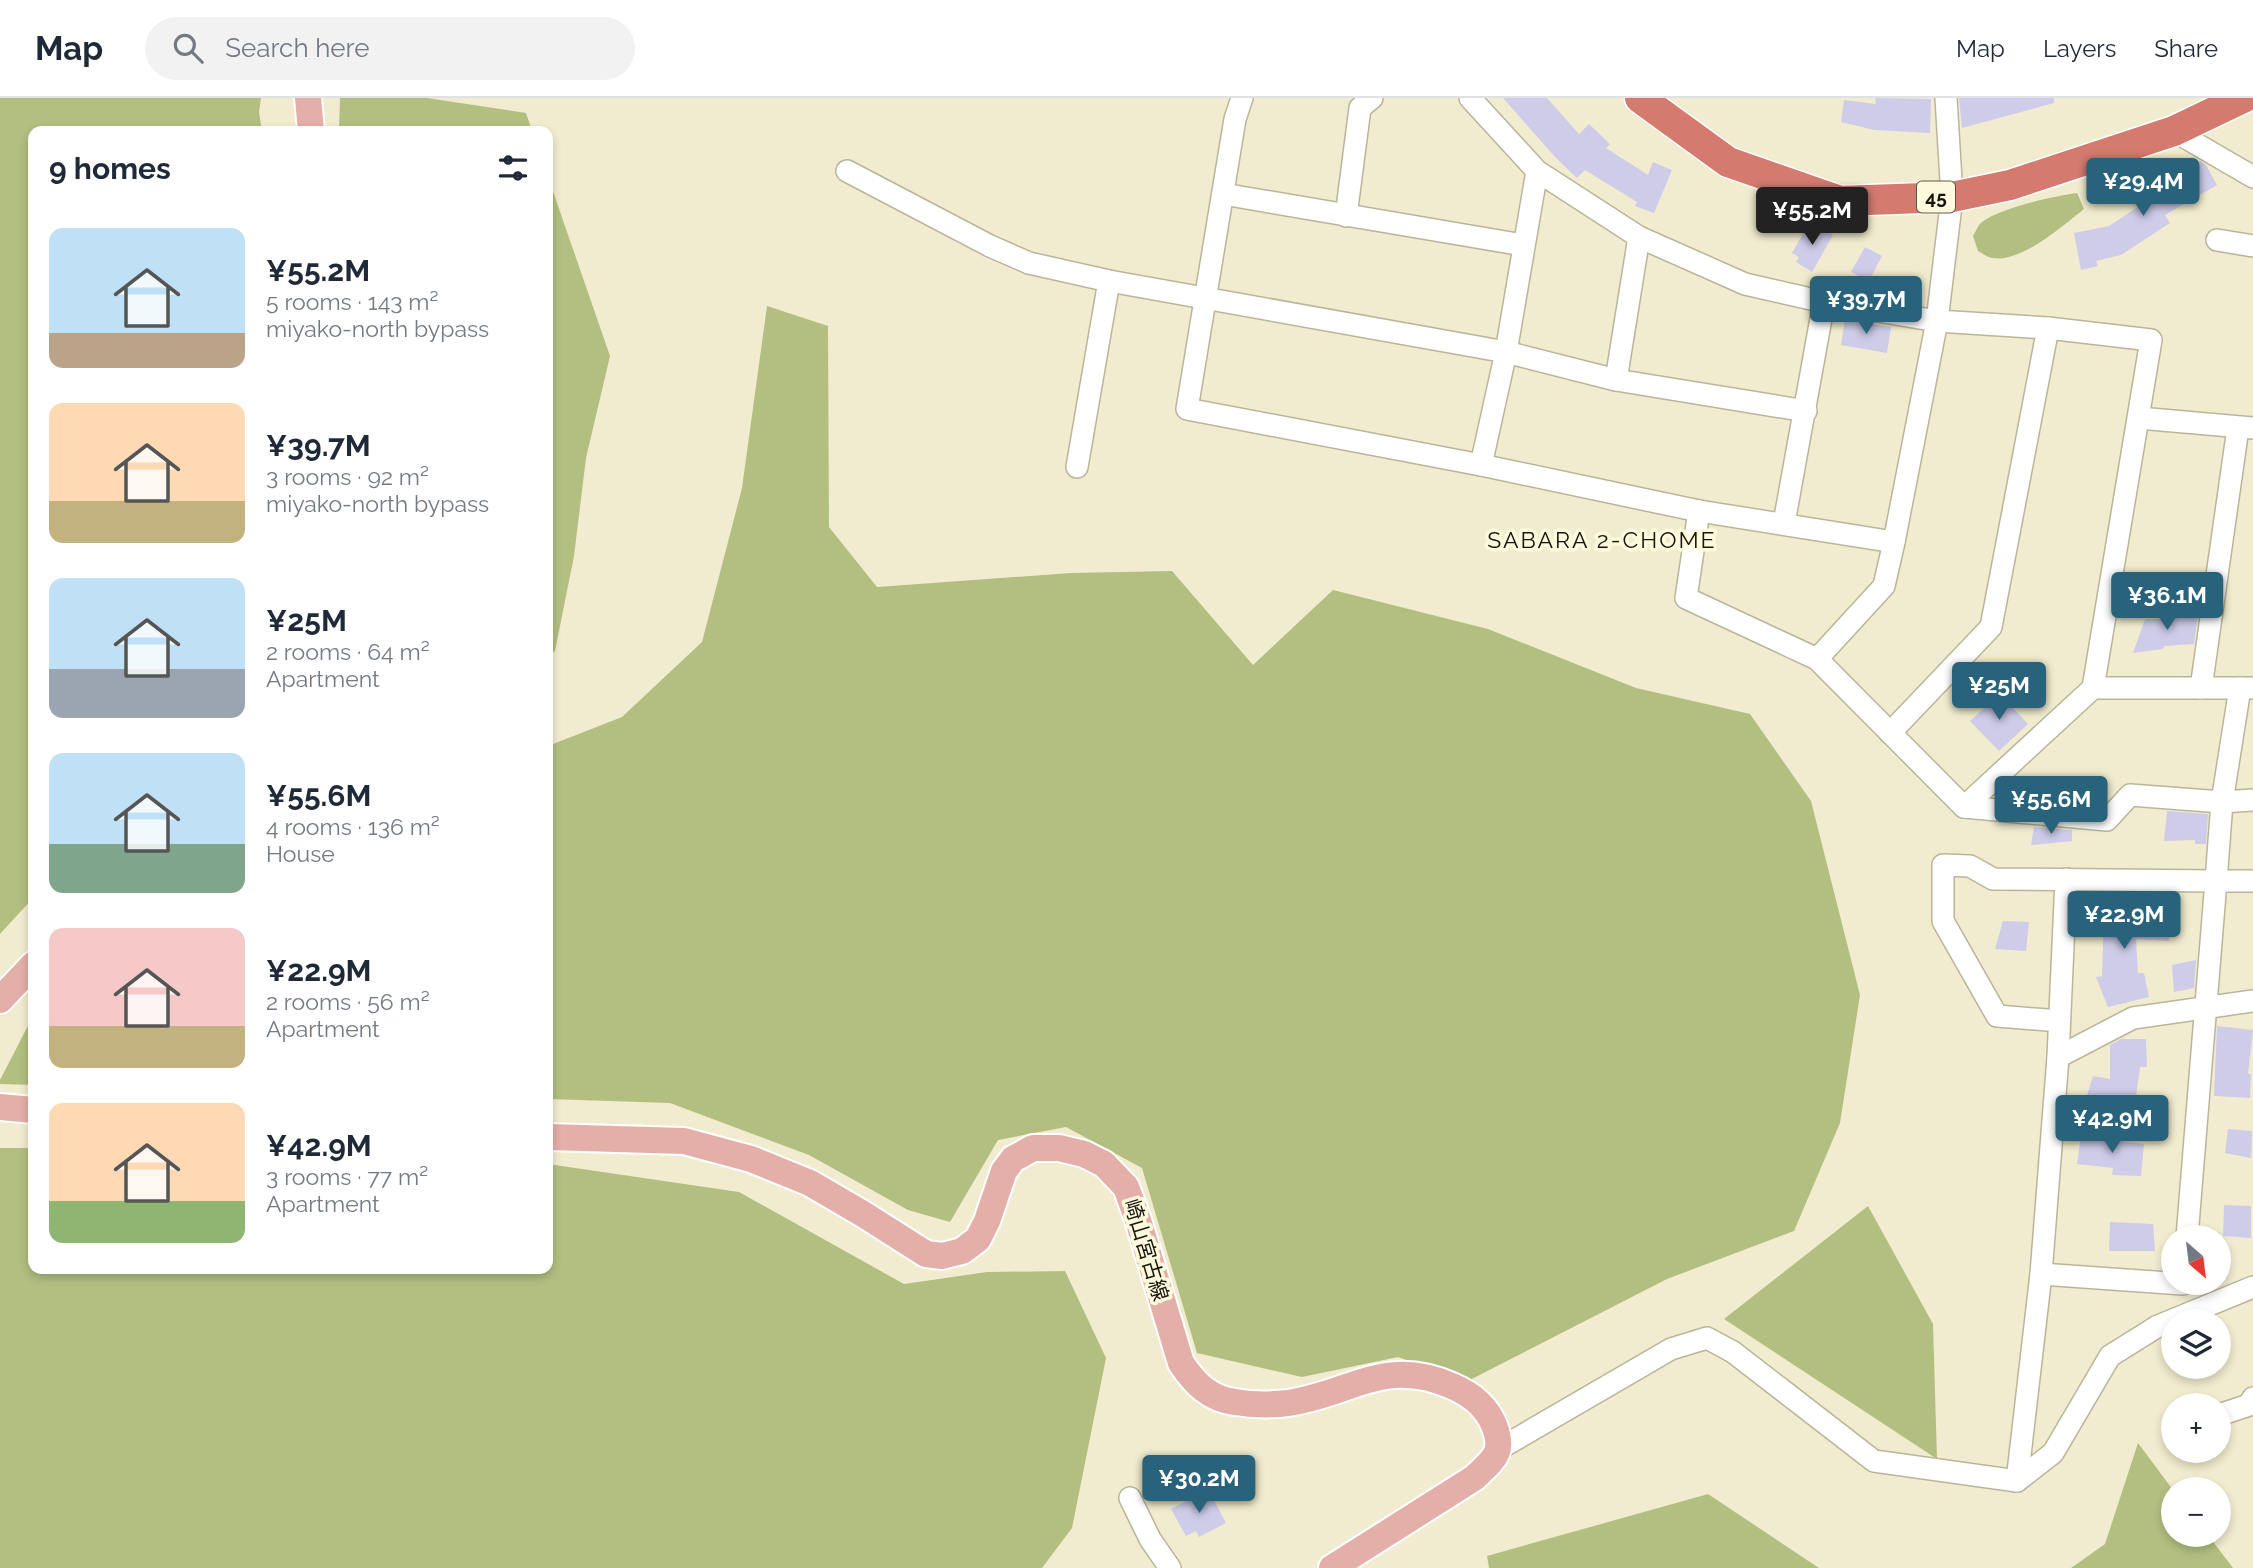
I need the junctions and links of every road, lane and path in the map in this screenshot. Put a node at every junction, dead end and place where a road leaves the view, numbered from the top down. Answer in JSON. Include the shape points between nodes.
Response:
{"nodes":[{"id":1,"x":308,"y":98,"type":"edge"},
{"id":2,"x":1242,"y":98,"type":"edge"},
{"id":3,"x":1371,"y":98,"type":"edge"},
{"id":4,"x":1470,"y":98,"type":"edge"},
{"id":5,"x":1640,"y":98,"type":"edge"},
{"id":6,"x":1946,"y":98,"type":"edge"},
{"id":7,"x":2243,"y":98,"type":"edge"},
{"id":8,"x":311,"y":126,"type":"edge"},
{"id":9,"x":2174,"y":131,"type":"junction"},
{"id":10,"x":846,"y":171,"type":"dead end"},
{"id":11,"x":1537,"y":171,"type":"junction"},
{"id":12,"x":2253,"y":177,"type":"edge"},
{"id":13,"x":1223,"y":194,"type":"junction"},
{"id":14,"x":1952,"y":197,"type":"junction"},
{"id":15,"x":1346,"y":216,"type":"junction"},
{"id":16,"x":1639,"y":237,"type":"junction"},
{"id":17,"x":2217,"y":240,"type":"dead end"},
{"id":18,"x":1523,"y":245,"type":"junction"},
{"id":19,"x":2253,"y":246,"type":"edge"},
{"id":20,"x":1110,"y":281,"type":"junction"},
{"id":21,"x":1207,"y":298,"type":"junction"},
{"id":22,"x":1824,"y":302,"type":"junction"},
{"id":23,"x":1937,"y":321,"type":"junction"},
{"id":24,"x":2048,"y":328,"type":"junction"},
{"id":25,"x":1506,"y":352,"type":"junction"},
{"id":26,"x":1616,"y":380,"type":"junction"},
{"id":27,"x":1806,"y":411,"type":"junction"},
{"id":28,"x":2140,"y":418,"type":"junction"},
{"id":29,"x":2246,"y":428,"type":"edge"},
{"id":30,"x":1482,"y":466,"type":"junction"},
{"id":31,"x":1077,"y":467,"type":"dead end"},
{"id":32,"x":1699,"y":511,"type":"junction"},
{"id":33,"x":1784,"y":523,"type":"junction"},
{"id":34,"x":1894,"y":542,"type":"junction"},
{"id":35,"x":1817,"y":659,"type":"junction"},
{"id":36,"x":2093,"y":688,"type":"junction"},
{"id":37,"x":2201,"y":688,"type":"junction"},
{"id":38,"x":2247,"y":688,"type":"edge"},
{"id":39,"x":1890,"y":733,"type":"junction"},
{"id":40,"x":2253,"y":800,"type":"edge"},
{"id":41,"x":2222,"y":802,"type":"junction"},
{"id":42,"x":1964,"y":807,"type":"junction"},
{"id":43,"x":2066,"y":879,"type":"junction"},
{"id":44,"x":2216,"y":881,"type":"junction"},
{"id":45,"x":2253,"y":881,"type":"edge"},
{"id":46,"x":28,"y":970,"type":"edge"},
{"id":47,"x":0,"y":1000,"type":"edge"},
{"id":48,"x":2253,"y":1001,"type":"edge"},
{"id":49,"x":2204,"y":1010,"type":"junction"},
{"id":50,"x":2059,"y":1021,"type":"junction"},
{"id":51,"x":2058,"y":1057,"type":"junction"},
{"id":52,"x":0,"y":1107,"type":"edge"},
{"id":53,"x":28,"y":1110,"type":"edge"},
{"id":54,"x":553,"y":1137,"type":"edge"},
{"id":55,"x":2188,"y":1225,"type":"edge"},
{"id":56,"x":2041,"y":1274,"type":"junction"},
{"id":57,"x":2161,"y":1282,"type":"edge"},
{"id":58,"x":2253,"y":1287,"type":"edge"},
{"id":59,"x":2199,"y":1309,"type":"edge"},
{"id":60,"x":2161,"y":1324,"type":"edge"},
{"id":61,"x":2253,"y":1398,"type":"edge"},
{"id":62,"x":2231,"y":1411,"type":"edge"},
{"id":63,"x":1499,"y":1449,"type":"junction"},
{"id":64,"x":2017,"y":1481,"type":"junction"},
{"id":65,"x":1130,"y":1499,"type":"dead end"},
{"id":66,"x":1170,"y":1568,"type":"edge"},
{"id":67,"x":1332,"y":1568,"type":"edge"}],
"edges":[{"from":1,"to":8,"type":"main road"},
{"from":2,"to":13,"type":"street"},
{"from":3,"to":15,"type":"street","via":[[1360,108]]},
{"from":4,"to":11,"type":"street"},
{"from":5,"to":14,"type":"highway","number":"45","via":[[1728,162],[1840,201]]},
{"from":6,"to":14,"type":"street"},
{"from":7,"to":9,"type":"highway","number":"45"},
{"from":9,"to":12,"type":"street"},
{"from":9,"to":14,"type":"highway","number":"45","via":[[2010,185]]},
{"from":10,"to":20,"type":"street","via":[[1009,255]]},
{"from":11,"to":16,"type":"street"},
{"from":11,"to":18,"type":"street"},
{"from":13,"to":15,"type":"street"},
{"from":13,"to":21,"type":"street"},
{"from":14,"to":23,"type":"street"},
{"from":15,"to":18,"type":"street"},
{"from":16,"to":22,"type":"street","via":[[1745,284]]},
{"from":16,"to":26,"type":"street"},
{"from":17,"to":19,"type":"street"},
{"from":18,"to":25,"type":"street"},
{"from":20,"to":21,"type":"street"},
{"from":20,"to":31,"type":"street"},
{"from":21,"to":25,"type":"street"},
{"from":21,"to":30,"type":"street","via":[[1187,409]]},
{"from":22,"to":23,"type":"street"},
{"from":22,"to":27,"type":"street"},
{"from":23,"to":24,"type":"street"},
{"from":23,"to":34,"type":"street"},
{"from":24,"to":28,"type":"street","via":[[2151,340]]},
{"from":24,"to":39,"type":"street","via":[[1991,627]]},
{"from":25,"to":26,"type":"street"},
{"from":25,"to":30,"type":"street"},
{"from":26,"to":27,"type":"street"},
{"from":27,"to":33,"type":"street"},
{"from":28,"to":29,"type":"street"},
{"from":28,"to":36,"type":"street"},
{"from":29,"to":37,"type":"street"},
{"from":30,"to":32,"type":"street"},
{"from":32,"to":33,"type":"street"},
{"from":32,"to":35,"type":"street","via":[[1686,598]]},
{"from":33,"to":34,"type":"street"},
{"from":34,"to":35,"type":"street","via":[[1884,586]]},
{"from":35,"to":39,"type":"street"},
{"from":36,"to":37,"type":"street"},
{"from":36,"to":42,"type":"street"},
{"from":37,"to":38,"type":"street"},
{"from":38,"to":41,"type":"street"},
{"from":39,"to":42,"type":"street"},
{"from":40,"to":41,"type":"street"},
{"from":41,"to":42,"type":"street","via":[[2130,795],[2107,820]]},
{"from":41,"to":44,"type":"street"},
{"from":43,"to":44,"type":"street"},
{"from":43,"to":50,"type":"street"},
{"from":43,"to":50,"type":"street","via":[[1993,879],[1970,866],[1943,865],[1943,921],[1997,1016]]},
{"from":44,"to":45,"type":"street"},
{"from":44,"to":49,"type":"street"},
{"from":46,"to":47,"type":"main road"},
{"from":48,"to":49,"type":"street"},
{"from":49,"to":51,"type":"street","via":[[2133,1018]]},
{"from":49,"to":55,"type":"street"},
{"from":50,"to":51,"type":"street"},
{"from":51,"to":56,"type":"street"},
{"from":52,"to":53,"type":"main road"},
{"from":54,"to":63,"type":"main road","name":"崎山宮古線","via":[[684,1141],[751,1159],[810,1184],[926,1254],[942,1256],[962,1251],[978,1239],[1013,1159],[1034,1148],[1084,1154],[1104,1164],[1126,1187],[1181,1363],[1204,1391],[1238,1403],[1289,1403],[1379,1376],[1405,1373],[1435,1378],[1466,1392],[1483,1407],[1500,1440]]},
{"from":56,"to":57,"type":"street"},
{"from":56,"to":64,"type":"street"},
{"from":58,"to":59,"type":"street"},
{"from":60,"to":64,"type":"street","via":[[2110,1356],[2053,1453]]},
{"from":61,"to":62,"type":"street","via":[[2249,1405]]},
{"from":63,"to":64,"type":"street","via":[[1671,1349],[1707,1338],[1733,1352],[1874,1461]]},
{"from":63,"to":67,"type":"main road","via":[[1474,1478]]},
{"from":65,"to":66,"type":"street"}]}
